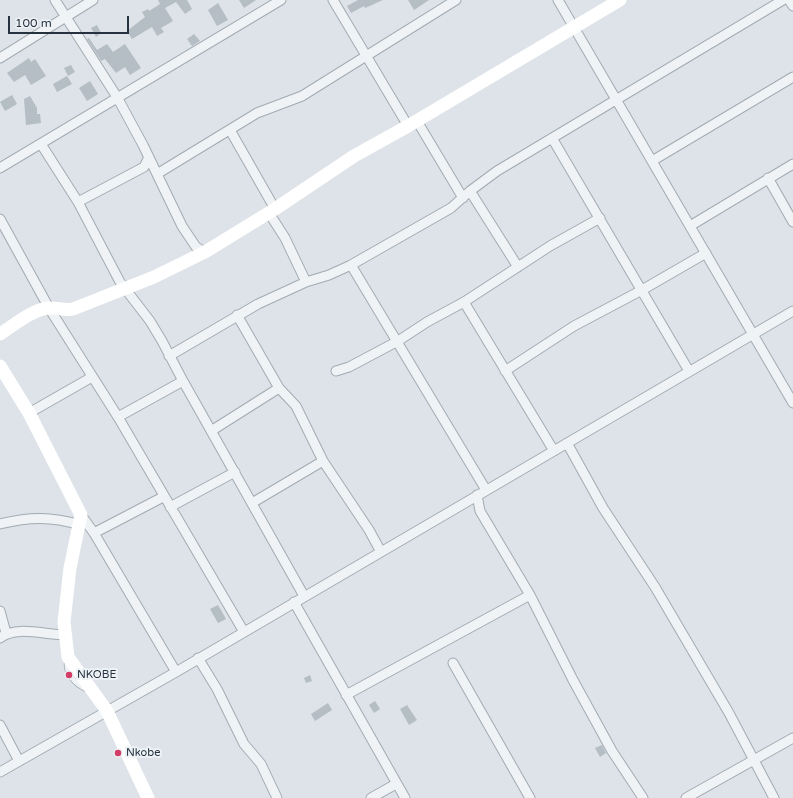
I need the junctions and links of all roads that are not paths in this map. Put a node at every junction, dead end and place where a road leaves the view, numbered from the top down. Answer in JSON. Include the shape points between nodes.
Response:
{"nodes":[{"id":1,"x":56,"y":0,"type":"edge"},
{"id":2,"x":93,"y":0,"type":"edge"},
{"id":3,"x":281,"y":0,"type":"edge"},
{"id":4,"x":333,"y":0,"type":"edge"},
{"id":5,"x":456,"y":0,"type":"edge"},
{"id":6,"x":558,"y":0,"type":"edge"},
{"id":7,"x":620,"y":0,"type":"edge"},
{"id":8,"x":783,"y":0,"type":"edge"},
{"id":9,"x":790,"y":0,"type":"edge"},
{"id":10,"x":793,"y":6,"type":"edge"},
{"id":11,"x":66,"y":16,"type":"junction"},
{"id":12,"x":575,"y":28,"type":"junction"},
{"id":13,"x":367,"y":56,"type":"junction"},
{"id":14,"x":0,"y":58,"type":"edge"},
{"id":15,"x":793,"y":77,"type":"edge"},
{"id":16,"x":117,"y":97,"type":"junction"},
{"id":17,"x":616,"y":100,"type":"junction"},
{"id":18,"x":412,"y":123,"type":"junction"},
{"id":19,"x":230,"y":130,"type":"junction"},
{"id":20,"x":552,"y":138,"type":"junction"},
{"id":21,"x":41,"y":144,"type":"junction"},
{"id":22,"x":652,"y":161,"type":"junction"},
{"id":23,"x":793,"y":164,"type":"edge"},
{"id":24,"x":151,"y":167,"type":"junction"},
{"id":25,"x":0,"y":168,"type":"edge"},
{"id":26,"x":768,"y":178,"type":"junction"},
{"id":27,"x":466,"y":194,"type":"junction"},
{"id":28,"x":78,"y":202,"type":"junction"},
{"id":29,"x":272,"y":211,"type":"junction"},
{"id":30,"x":600,"y":218,"type":"junction"},
{"id":31,"x":0,"y":219,"type":"edge"},
{"id":32,"x":793,"y":222,"type":"edge"},
{"id":33,"x":690,"y":226,"type":"junction"},
{"id":34,"x":205,"y":252,"type":"junction"},
{"id":35,"x":706,"y":253,"type":"junction"},
{"id":36,"x":351,"y":265,"type":"junction"},
{"id":37,"x":518,"y":267,"type":"junction"},
{"id":38,"x":306,"y":282,"type":"junction"},
{"id":39,"x":126,"y":288,"type":"junction"},
{"id":40,"x":642,"y":290,"type":"junction"},
{"id":41,"x":464,"y":302,"type":"junction"},
{"id":42,"x":49,"y":308,"type":"junction"},
{"id":43,"x":793,"y":311,"type":"edge"},
{"id":44,"x":237,"y":315,"type":"junction"},
{"id":45,"x":0,"y":334,"type":"edge"},
{"id":46,"x":753,"y":334,"type":"junction"},
{"id":47,"x":398,"y":341,"type":"junction"},
{"id":48,"x":169,"y":356,"type":"junction"},
{"id":49,"x":0,"y":366,"type":"edge"},
{"id":50,"x":336,"y":371,"type":"dead end"},
{"id":51,"x":505,"y":371,"type":"junction"},
{"id":52,"x":689,"y":372,"type":"junction"},
{"id":53,"x":92,"y":377,"type":"junction"},
{"id":54,"x":183,"y":381,"type":"junction"},
{"id":55,"x":279,"y":388,"type":"junction"},
{"id":56,"x":793,"y":403,"type":"edge"},
{"id":57,"x":29,"y":413,"type":"junction"},
{"id":58,"x":118,"y":417,"type":"junction"},
{"id":59,"x":211,"y":431,"type":"junction"},
{"id":60,"x":567,"y":443,"type":"junction"},
{"id":61,"x":554,"y":451,"type":"junction"},
{"id":62,"x":323,"y":461,"type":"junction"},
{"id":63,"x":235,"y":472,"type":"junction"},
{"id":64,"x":481,"y":493,"type":"junction"},
{"id":65,"x":163,"y":497,"type":"junction"},
{"id":66,"x":252,"y":503,"type":"junction"},
{"id":67,"x":463,"y":504,"type":"junction"},
{"id":68,"x":170,"y":507,"type":"junction"},
{"id":69,"x":480,"y":511,"type":"junction"},
{"id":70,"x":80,"y":520,"type":"junction"},
{"id":71,"x":0,"y":524,"type":"edge"},
{"id":72,"x":94,"y":533,"type":"junction"},
{"id":73,"x":381,"y":552,"type":"junction"},
{"id":74,"x":530,"y":595,"type":"junction"},
{"id":75,"x":304,"y":596,"type":"junction"},
{"id":76,"x":294,"y":602,"type":"junction"},
{"id":77,"x":0,"y":611,"type":"edge"},
{"id":78,"x":244,"y":632,"type":"junction"},
{"id":79,"x":3,"y":635,"type":"edge"},
{"id":80,"x":66,"y":635,"type":"junction"},
{"id":81,"x":198,"y":658,"type":"junction"},
{"id":82,"x":453,"y":662,"type":"dead end"},
{"id":83,"x":176,"y":672,"type":"junction"},
{"id":84,"x":346,"y":695,"type":"junction"},
{"id":85,"x":107,"y":711,"type":"junction"},
{"id":86,"x":0,"y":725,"type":"edge"},
{"id":87,"x":793,"y":738,"type":"edge"},
{"id":88,"x":754,"y":760,"type":"junction"},
{"id":89,"x":20,"y":761,"type":"junction"},
{"id":90,"x":0,"y":772,"type":"edge"},
{"id":91,"x":396,"y":784,"type":"junction"},
{"id":92,"x":148,"y":798,"type":"edge"},
{"id":93,"x":277,"y":798,"type":"edge"},
{"id":94,"x":371,"y":798,"type":"edge"},
{"id":95,"x":405,"y":798,"type":"edge"},
{"id":96,"x":530,"y":798,"type":"edge"},
{"id":97,"x":643,"y":798,"type":"edge"},
{"id":98,"x":686,"y":798,"type":"edge"},
{"id":99,"x":774,"y":798,"type":"edge"}],
"edges":[{"from":1,"to":11,"type":"street"},
{"from":2,"to":11,"type":"street"},
{"from":3,"to":16,"type":"street"},
{"from":4,"to":13,"type":"street"},
{"from":5,"to":13,"type":"street"},
{"from":6,"to":12,"type":"street"},
{"from":7,"to":12,"type":"street"},
{"from":8,"to":17,"type":"street"},
{"from":9,"to":10,"type":"street"},
{"from":11,"to":14,"type":"street"},
{"from":11,"to":16,"type":"street"},
{"from":12,"to":17,"type":"street"},
{"from":12,"to":18,"type":"street"},
{"from":13,"to":18,"type":"street"},
{"from":13,"to":19,"type":"street","via":[[302,96],[257,113]]},
{"from":15,"to":22,"type":"street"},
{"from":16,"to":21,"type":"street"},
{"from":16,"to":24,"type":"street","via":[[143,145]]},
{"from":17,"to":20,"type":"street"},
{"from":17,"to":22,"type":"street"},
{"from":18,"to":27,"type":"street"},
{"from":18,"to":29,"type":"street","via":[[354,156]]},
{"from":19,"to":24,"type":"street"},
{"from":19,"to":29,"type":"street"},
{"from":20,"to":27,"type":"street","via":[[497,171]]},
{"from":20,"to":30,"type":"street"},
{"from":21,"to":25,"type":"street"},
{"from":21,"to":28,"type":"street"},
{"from":22,"to":33,"type":"street"},
{"from":23,"to":26,"type":"street"},
{"from":24,"to":28,"type":"street"},
{"from":24,"to":34,"type":"street","via":[[182,226],[196,247]]},
{"from":26,"to":32,"type":"street"},
{"from":26,"to":33,"type":"street"},
{"from":27,"to":36,"type":"street","via":[[451,208]]},
{"from":27,"to":37,"type":"street"},
{"from":28,"to":39,"type":"street","via":[[113,269]]},
{"from":29,"to":34,"type":"street"},
{"from":29,"to":38,"type":"street"},
{"from":30,"to":37,"type":"street"},
{"from":30,"to":40,"type":"street"},
{"from":31,"to":42,"type":"street"},
{"from":33,"to":35,"type":"street"},
{"from":34,"to":39,"type":"street","via":[[173,269]]},
{"from":35,"to":40,"type":"street"},
{"from":35,"to":46,"type":"street"},
{"from":36,"to":38,"type":"street","via":[[329,276]]},
{"from":36,"to":47,"type":"street"},
{"from":37,"to":41,"type":"street"},
{"from":38,"to":44,"type":"street"},
{"from":39,"to":42,"type":"street","via":[[73,309],[64,311]]},
{"from":39,"to":48,"type":"street","via":[[150,321]]},
{"from":40,"to":51,"type":"street","via":[[574,326]]},
{"from":40,"to":52,"type":"street"},
{"from":41,"to":47,"type":"street","via":[[426,322]]},
{"from":41,"to":51,"type":"street"},
{"from":42,"to":45,"type":"street","via":[[40,310]]},
{"from":42,"to":53,"type":"street"},
{"from":43,"to":46,"type":"street"},
{"from":44,"to":48,"type":"street"},
{"from":44,"to":55,"type":"street"},
{"from":46,"to":52,"type":"street"},
{"from":46,"to":56,"type":"street"},
{"from":47,"to":50,"type":"street","via":[[349,367]]},
{"from":47,"to":64,"type":"street"},
{"from":48,"to":54,"type":"street"},
{"from":49,"to":57,"type":"street"},
{"from":51,"to":61,"type":"street"},
{"from":52,"to":60,"type":"street"},
{"from":53,"to":57,"type":"street"},
{"from":53,"to":58,"type":"street"},
{"from":54,"to":58,"type":"street"},
{"from":54,"to":59,"type":"street"},
{"from":55,"to":59,"type":"street"},
{"from":55,"to":62,"type":"street","via":[[296,406]]},
{"from":57,"to":70,"type":"street"},
{"from":58,"to":65,"type":"street"},
{"from":59,"to":63,"type":"street"},
{"from":60,"to":61,"type":"street"},
{"from":60,"to":88,"type":"street","via":[[603,508],[683,634]]},
{"from":61,"to":64,"type":"street"},
{"from":62,"to":66,"type":"street"},
{"from":62,"to":73,"type":"street"},
{"from":63,"to":66,"type":"street"},
{"from":63,"to":68,"type":"street"},
{"from":64,"to":67,"type":"street"},
{"from":64,"to":69,"type":"street"},
{"from":65,"to":68,"type":"street"},
{"from":65,"to":72,"type":"street"},
{"from":66,"to":75,"type":"street"},
{"from":67,"to":69,"type":"street"},
{"from":67,"to":73,"type":"street"},
{"from":68,"to":78,"type":"street"},
{"from":69,"to":74,"type":"street"},
{"from":70,"to":71,"type":"street","via":[[41,518]]},
{"from":70,"to":72,"type":"street"},
{"from":70,"to":80,"type":"street","via":[[67,591],[64,622]]},
{"from":72,"to":83,"type":"street"},
{"from":73,"to":75,"type":"street"},
{"from":74,"to":84,"type":"street"},
{"from":74,"to":97,"type":"street","via":[[612,751]]},
{"from":75,"to":76,"type":"street"},
{"from":76,"to":78,"type":"street"},
{"from":76,"to":84,"type":"street"},
{"from":77,"to":79,"type":"street"},
{"from":78,"to":81,"type":"street"},
{"from":79,"to":80,"type":"street","via":[[17,630]]},
{"from":80,"to":85,"type":"street","via":[[68,657]]},
{"from":81,"to":83,"type":"street"},
{"from":81,"to":93,"type":"street","via":[[217,689],[244,744],[258,760]]},
{"from":82,"to":96,"type":"street"},
{"from":83,"to":85,"type":"street"},
{"from":84,"to":91,"type":"street"},
{"from":85,"to":89,"type":"street"},
{"from":85,"to":92,"type":"street"},
{"from":86,"to":89,"type":"street"},
{"from":87,"to":88,"type":"street"},
{"from":88,"to":98,"type":"street"},
{"from":88,"to":99,"type":"street"},
{"from":89,"to":90,"type":"street"},
{"from":91,"to":94,"type":"street"},
{"from":91,"to":95,"type":"street"}]}
